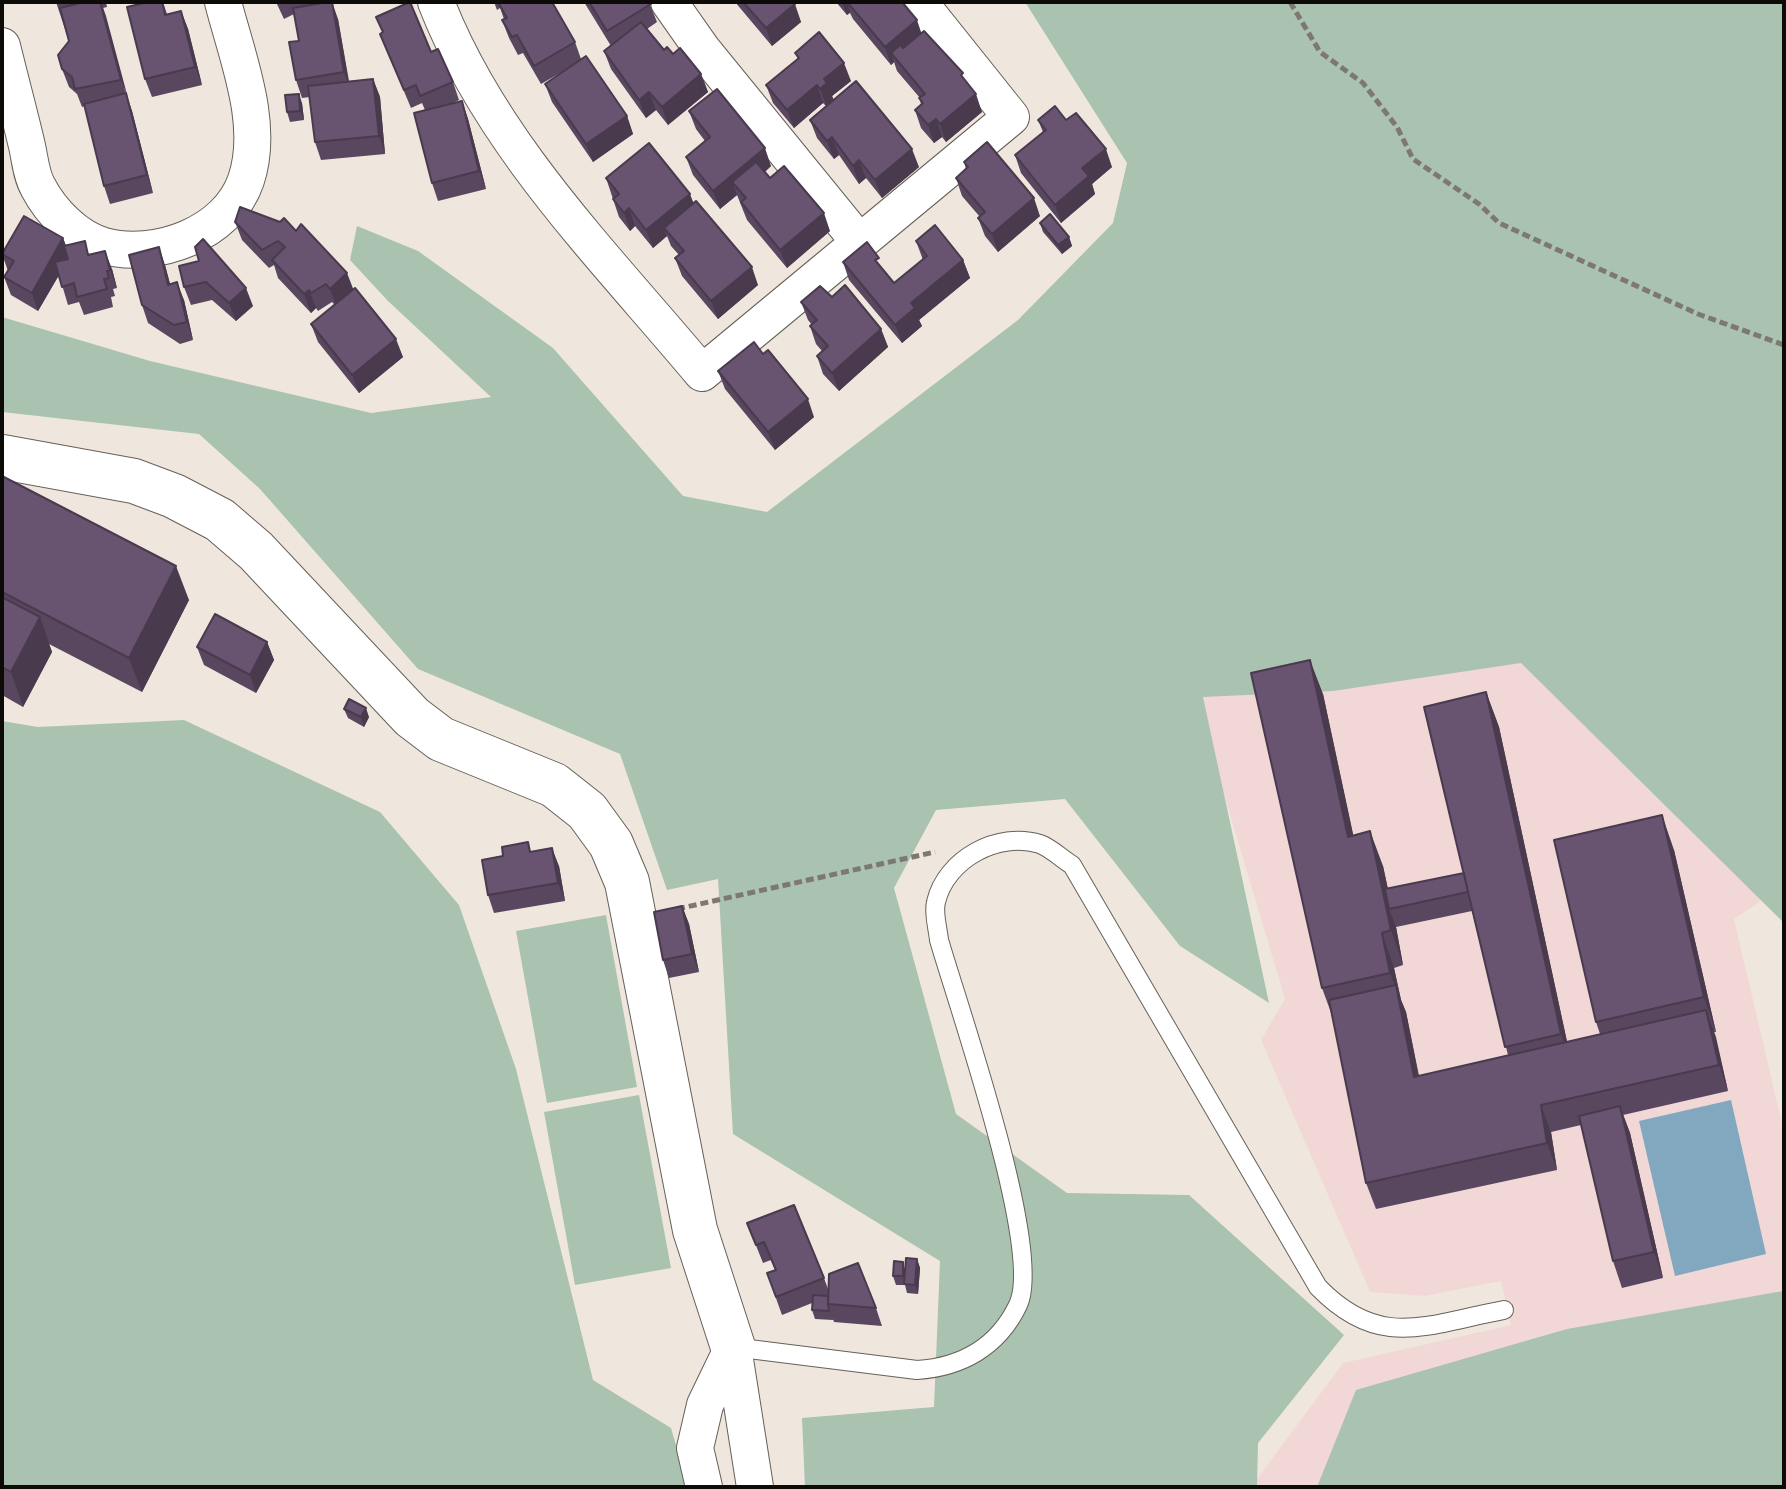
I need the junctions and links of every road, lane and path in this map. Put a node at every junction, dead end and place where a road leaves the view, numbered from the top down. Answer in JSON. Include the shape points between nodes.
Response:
{"nodes":[{"id":1,"x":223,"y":2,"type":"edge"},
{"id":2,"x":436,"y":2,"type":"edge"},
{"id":3,"x":669,"y":2,"type":"edge"},
{"id":4,"x":919,"y":2,"type":"edge"},
{"id":5,"x":1290,"y":2,"type":"edge"},
{"id":6,"x":2,"y":46,"type":"edge"},
{"id":7,"x":860,"y":243,"type":"junction"},
{"id":8,"x":1784,"y":345,"type":"edge"},
{"id":9,"x":2,"y":457,"type":"edge"},
{"id":10,"x":949,"y":873,"type":"junction"},
{"id":11,"x":636,"y":919,"type":"junction"},
{"id":12,"x":1504,"y":1310,"type":"dead end"},
{"id":13,"x":733,"y":1347,"type":"junction"},
{"id":14,"x":704,"y":1487,"type":"edge"},
{"id":15,"x":755,"y":1487,"type":"edge"}],
"edges":[{"from":1,"to":6,"type":"street","via":[[247,96],[252,138],[246,181],[213,223],[189,238],[144,250],[103,246],[65,225],[36,185]]},
{"from":2,"to":7,"type":"street","via":[[478,88],[540,181],[702,373]]},
{"from":3,"to":7,"type":"street"},
{"from":4,"to":7,"type":"street","via":[[1011,117]]},
{"from":5,"to":8,"type":"path","via":[[1320,52],[1363,83],[1397,127],[1413,159],[1499,223],[1698,314]]},
{"from":9,"to":11,"type":"street","via":[[134,481],[220,520],[256,551],[412,717],[441,739],[554,785],[587,811],[611,844]]},
{"from":10,"to":11,"type":"path","via":[[933,850]]},
{"from":10,"to":12,"type":"lane","via":[[981,848],[1009,841],[1041,845],[1072,865],[1318,1287],[1340,1310],[1365,1324],[1398,1329]]},
{"from":10,"to":13,"type":"lane","via":[[935,904],[939,940],[1018,1211],[1024,1259],[1019,1303],[975,1355],[945,1368],[917,1370]]},
{"from":11,"to":13,"type":"street","via":[[695,1230]]},
{"from":13,"to":14,"type":"street","via":[[705,1405],[695,1448]]},
{"from":13,"to":15,"type":"street"}]}
